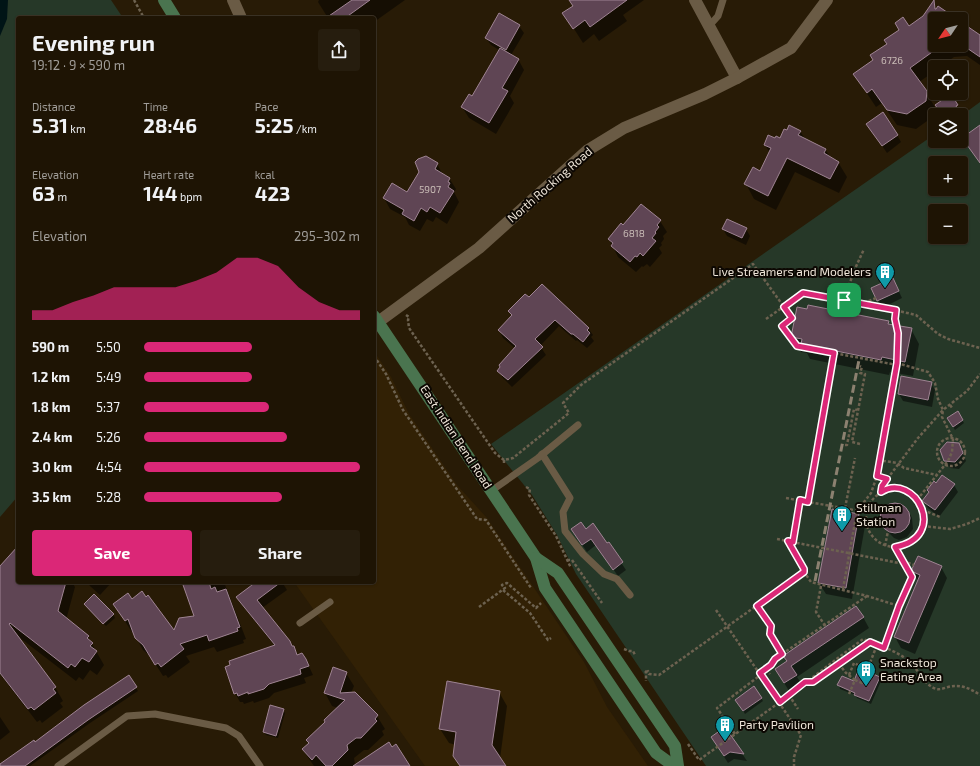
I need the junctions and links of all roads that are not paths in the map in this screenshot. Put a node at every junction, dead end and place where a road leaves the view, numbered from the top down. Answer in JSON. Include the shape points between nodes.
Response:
{"nodes":[{"id":1,"x":164,"y":0,"type":"edge"},
{"id":2,"x":234,"y":0,"type":"edge"},
{"id":3,"x":695,"y":0,"type":"edge"},
{"id":4,"x":723,"y":0,"type":"edge"},
{"id":5,"x":827,"y":0,"type":"edge"},
{"id":6,"x":174,"y":16,"type":"edge"},
{"id":7,"x":240,"y":16,"type":"edge"},
{"id":8,"x":709,"y":26,"type":"junction"},
{"id":9,"x":737,"y":78,"type":"junction"},
{"id":10,"x":376,"y":320,"type":"edge"},
{"id":11,"x":376,"y":322,"type":"edge"},
{"id":12,"x":578,"y":425,"type":"dead end"},
{"id":13,"x":542,"y":454,"type":"junction"},
{"id":14,"x":491,"y":491,"type":"junction"},
{"id":15,"x":536,"y":558,"type":"junction"},
{"id":16,"x":630,"y":595,"type":"dead end"},
{"id":17,"x":330,"y":602,"type":"dead end"},
{"id":18,"x":300,"y":622,"type":"dead end"},
{"id":19,"x":58,"y":766,"type":"edge"},
{"id":20,"x":260,"y":766,"type":"edge"},
{"id":21,"x":674,"y":766,"type":"edge"},
{"id":22,"x":678,"y":766,"type":"edge"}],
"edges":[{"from":1,"to":6,"type":"main road"},
{"from":2,"to":7,"type":"street"},
{"from":3,"to":8,"type":"street"},
{"from":4,"to":8,"type":"lane","via":[[718,16]]},
{"from":5,"to":9,"type":"street","name":"North Rocking Road","via":[[791,48]]},
{"from":8,"to":9,"type":"street"},
{"from":9,"to":10,"type":"street","name":"North Rocking Road","via":[[624,128],[588,150],[479,248]]},
{"from":11,"to":14,"type":"main road","name":"East Indian Bend Road"},
{"from":12,"to":13,"type":"lane"},
{"from":13,"to":14,"type":"lane"},
{"from":13,"to":16,"type":"lane","via":[[570,498],[563,512],[565,531],[583,554],[604,574],[617,579]]},
{"from":14,"to":15,"type":"main road","name":"East Indian Bend Road"},
{"from":15,"to":21,"type":"main road","name":"East Indian Bend Road","via":[[545,588],[656,753]]},
{"from":15,"to":22,"type":"main road","name":"East Indian Bend Road","via":[[558,573],[675,746]]},
{"from":17,"to":18,"type":"lane"},
{"from":19,"to":20,"type":"lane","via":[[127,716],[155,714],[226,728],[239,736]]}]}
